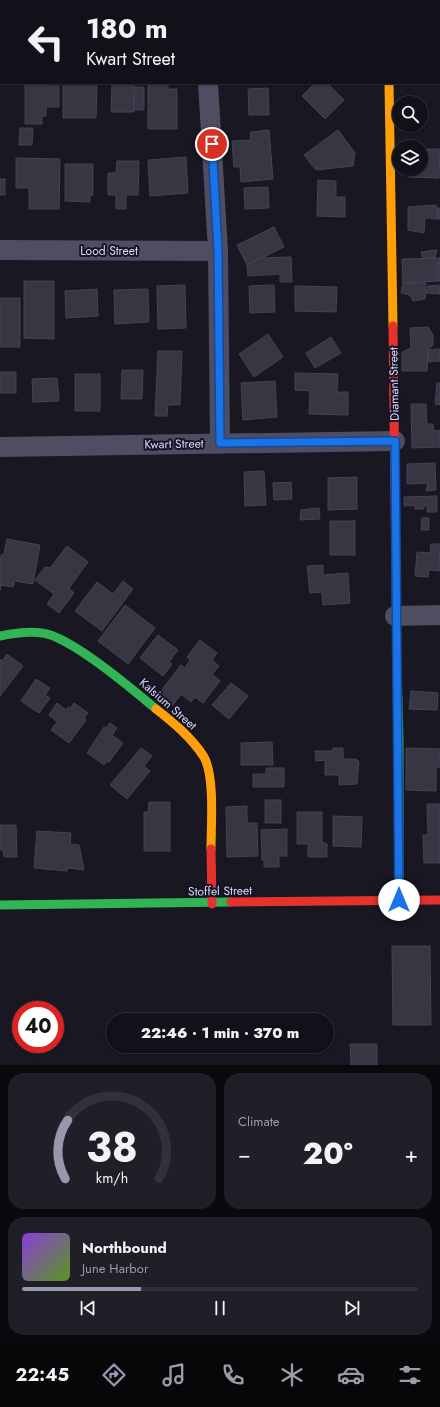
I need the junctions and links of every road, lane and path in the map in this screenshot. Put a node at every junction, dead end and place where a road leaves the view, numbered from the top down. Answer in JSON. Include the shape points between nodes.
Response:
{"nodes":[{"id":1,"x":208,"y":84,"type":"edge"},
{"id":2,"x":389,"y":84,"type":"edge"},
{"id":3,"x":0,"y":250,"type":"edge"},
{"id":4,"x":218,"y":251,"type":"junction"},
{"id":5,"x":395,"y":441,"type":"junction"},
{"id":6,"x":220,"y":443,"type":"junction"},
{"id":7,"x":0,"y":447,"type":"edge"},
{"id":8,"x":440,"y":615,"type":"edge"},
{"id":9,"x":395,"y":616,"type":"junction"},
{"id":10,"x":0,"y":636,"type":"edge"},
{"id":11,"x":399,"y":900,"type":"junction"},
{"id":12,"x":440,"y":900,"type":"edge"},
{"id":13,"x":212,"y":904,"type":"junction"},
{"id":14,"x":0,"y":905,"type":"edge"}],
"edges":[{"from":1,"to":4,"type":"street"},
{"from":2,"to":5,"type":"street","name":"Diamant Street"},
{"from":3,"to":4,"type":"street","name":"Lood Street"},
{"from":4,"to":6,"type":"street"},
{"from":5,"to":6,"type":"street","name":"Kwart Street"},
{"from":5,"to":9,"type":"street","name":"Diamant Street"},
{"from":6,"to":7,"type":"street","name":"Kwart Street"},
{"from":8,"to":9,"type":"street"},
{"from":9,"to":11,"type":"street","name":"Diamant Street","via":[[399,741]]},
{"from":10,"to":13,"type":"street","name":"Kalsium Street","via":[[18,632],[44,633],[73,646],[131,688],[194,743],[204,758],[210,777]]},
{"from":11,"to":12,"type":"street","name":"Stoffel Street"},
{"from":11,"to":13,"type":"street","name":"Stoffel Street"},
{"from":13,"to":14,"type":"street","name":"Stoffel Street"}]}
